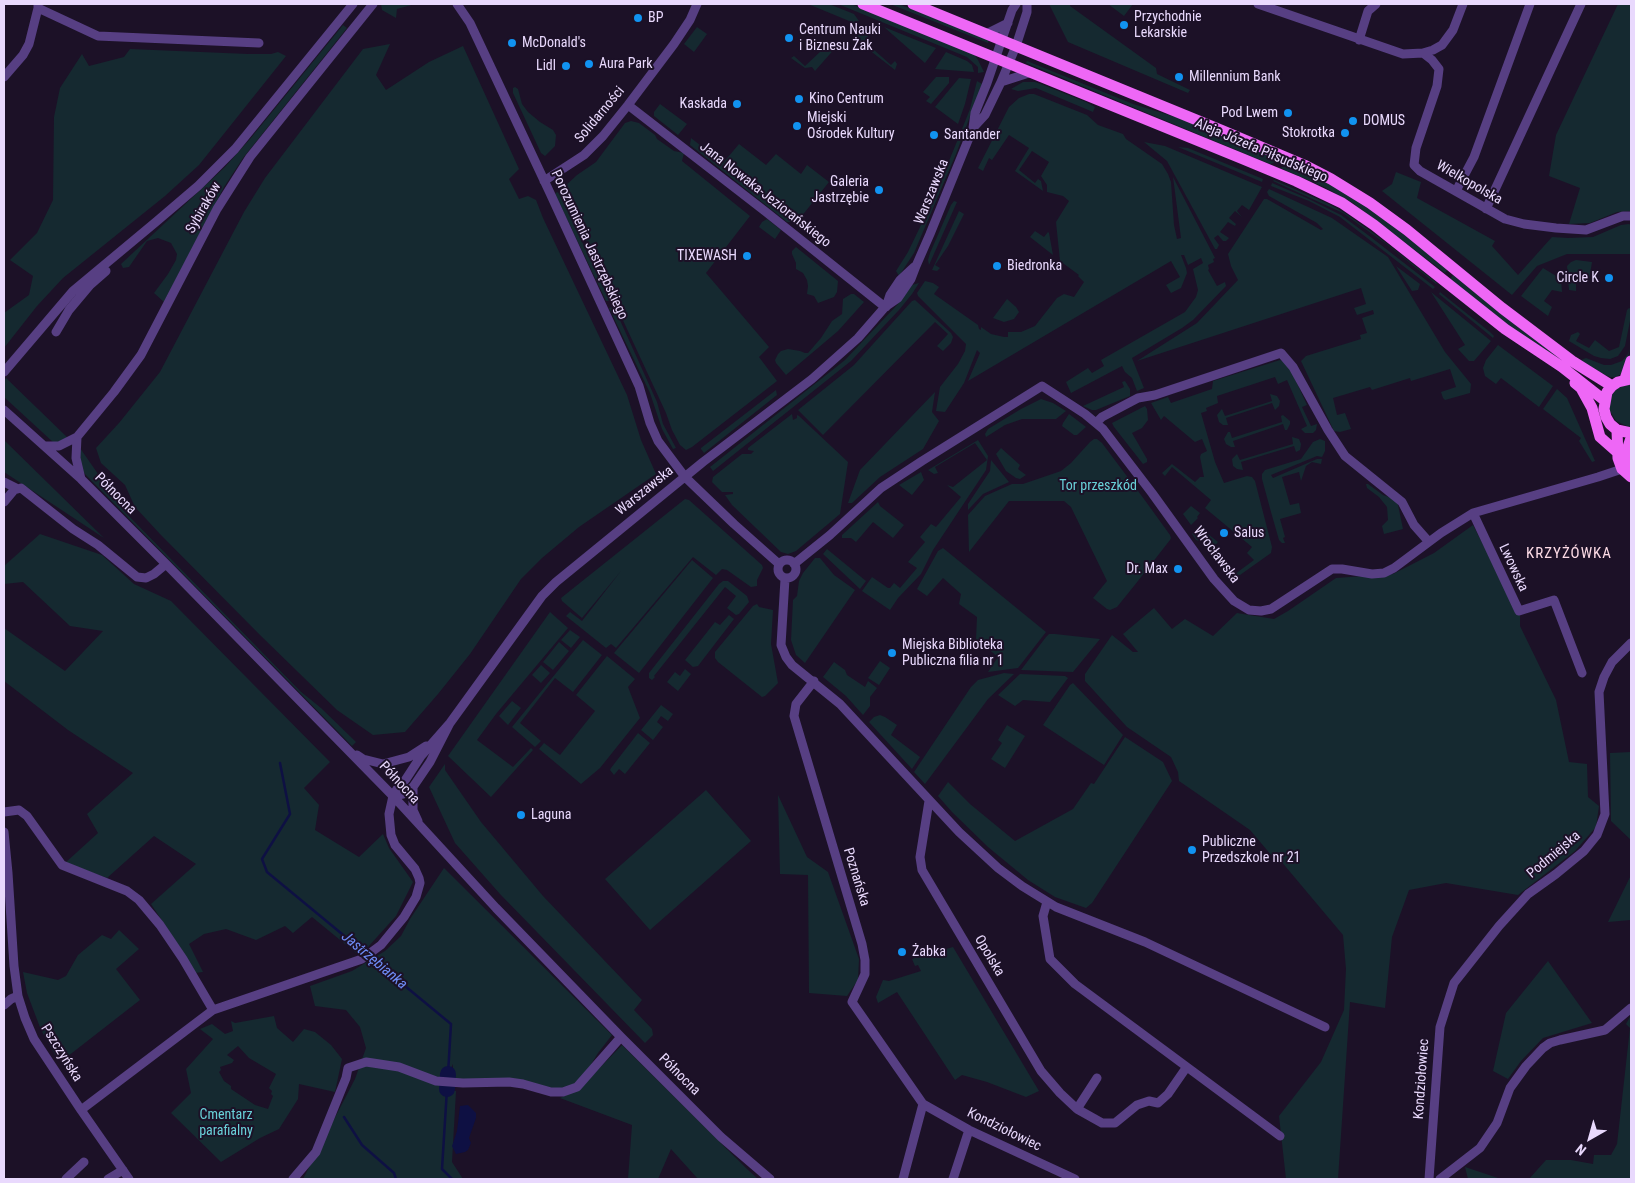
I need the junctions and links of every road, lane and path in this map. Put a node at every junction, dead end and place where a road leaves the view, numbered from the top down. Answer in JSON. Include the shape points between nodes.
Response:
{"nodes":[{"id":1,"x":353,"y":4,"type":"edge"},
{"id":2,"x":373,"y":4,"type":"edge"},
{"id":3,"x":457,"y":4,"type":"edge"},
{"id":4,"x":465,"y":4,"type":"edge"},
{"id":5,"x":697,"y":4,"type":"edge"},
{"id":6,"x":863,"y":4,"type":"edge"},
{"id":7,"x":913,"y":4,"type":"edge"},
{"id":8,"x":1016,"y":4,"type":"edge"},
{"id":9,"x":1028,"y":4,"type":"edge"},
{"id":10,"x":1258,"y":4,"type":"edge"},
{"id":11,"x":1376,"y":4,"type":"edge"},
{"id":12,"x":1463,"y":4,"type":"edge"},
{"id":13,"x":1530,"y":4,"type":"edge"},
{"id":14,"x":1581,"y":4,"type":"edge"},
{"id":15,"x":38,"y":6,"type":"edge"},
{"id":16,"x":470,"y":23,"type":"junction"},
{"id":17,"x":1008,"y":23,"type":"junction"},
{"id":18,"x":986,"y":34,"type":"junction"},
{"id":19,"x":1002,"y":40,"type":"junction"},
{"id":20,"x":1359,"y":40,"type":"junction"},
{"id":21,"x":259,"y":42,"type":"dead end"},
{"id":22,"x":1016,"y":46,"type":"junction"},
{"id":23,"x":1424,"y":53,"type":"junction"},
{"id":24,"x":996,"y":58,"type":"junction"},
{"id":25,"x":1009,"y":63,"type":"junction"},
{"id":26,"x":1032,"y":72,"type":"junction"},
{"id":27,"x":4,"y":77,"type":"edge"},
{"id":28,"x":1001,"y":82,"type":"junction"},
{"id":29,"x":628,"y":106,"type":"junction"},
{"id":30,"x":973,"y":128,"type":"junction"},
{"id":31,"x":544,"y":181,"type":"junction"},
{"id":32,"x":1456,"y":191,"type":"junction"},
{"id":33,"x":1486,"y":209,"type":"junction"},
{"id":34,"x":1631,"y":216,"type":"edge"},
{"id":35,"x":114,"y":265,"type":"dead end"},
{"id":36,"x":885,"y":307,"type":"junction"},
{"id":37,"x":56,"y":332,"type":"dead end"},
{"id":38,"x":1631,"y":361,"type":"edge"},
{"id":39,"x":1562,"y":367,"type":"junction"},
{"id":40,"x":5,"y":371,"type":"edge"},
{"id":41,"x":1628,"y":379,"type":"edge"},
{"id":42,"x":1612,"y":386,"type":"junction"},
{"id":43,"x":1604,"y":400,"type":"junction"},
{"id":44,"x":4,"y":410,"type":"edge"},
{"id":45,"x":1096,"y":423,"type":"junction"},
{"id":46,"x":1617,"y":430,"type":"junction"},
{"id":47,"x":1631,"y":433,"type":"edge"},
{"id":48,"x":77,"y":437,"type":"junction"},
{"id":49,"x":1631,"y":438,"type":"edge"},
{"id":50,"x":45,"y":446,"type":"junction"},
{"id":51,"x":1617,"y":452,"type":"junction"},
{"id":52,"x":1627,"y":467,"type":"edge"},
{"id":53,"x":684,"y":477,"type":"junction"},
{"id":54,"x":1631,"y":477,"type":"edge"},
{"id":55,"x":81,"y":479,"type":"junction"},
{"id":56,"x":4,"y":482,"type":"edge"},
{"id":57,"x":16,"y":488,"type":"junction"},
{"id":58,"x":4,"y":502,"type":"edge"},
{"id":59,"x":1473,"y":513,"type":"junction"},
{"id":60,"x":1429,"y":542,"type":"junction"},
{"id":61,"x":166,"y":564,"type":"junction"},
{"id":62,"x":779,"y":564,"type":"junction"},
{"id":63,"x":794,"y":564,"type":"junction"},
{"id":64,"x":785,"y":578,"type":"junction"},
{"id":65,"x":1631,"y":642,"type":"edge"},
{"id":66,"x":1582,"y":673,"type":"dead end"},
{"id":67,"x":814,"y":681,"type":"junction"},
{"id":68,"x":450,"y":723,"type":"junction"},
{"id":69,"x":434,"y":741,"type":"junction"},
{"id":70,"x":341,"y":742,"type":"junction"},
{"id":71,"x":413,"y":787,"type":"junction"},
{"id":72,"x":393,"y":796,"type":"junction"},
{"id":73,"x":929,"y":801,"type":"junction"},
{"id":74,"x":4,"y":812,"type":"edge"},
{"id":75,"x":420,"y":826,"type":"junction"},
{"id":76,"x":4,"y":832,"type":"edge"},
{"id":77,"x":4,"y":836,"type":"edge"},
{"id":78,"x":1047,"y":902,"type":"junction"},
{"id":79,"x":1454,"y":982,"type":"joint"},
{"id":80,"x":11,"y":1000,"type":"edge"},
{"id":81,"x":1631,"y":1008,"type":"edge"},
{"id":82,"x":214,"y":1010,"type":"junction"},
{"id":83,"x":1325,"y":1027,"type":"dead end"},
{"id":84,"x":621,"y":1037,"type":"junction"},
{"id":85,"x":1186,"y":1068,"type":"junction"},
{"id":86,"x":1098,"y":1078,"type":"dead end"},
{"id":87,"x":923,"y":1104,"type":"junction"},
{"id":88,"x":1077,"y":1109,"type":"junction"},
{"id":89,"x":81,"y":1110,"type":"junction"},
{"id":90,"x":969,"y":1130,"type":"junction"},
{"id":91,"x":1280,"y":1136,"type":"dead end"},
{"id":92,"x":84,"y":1162,"type":"dead end"},
{"id":93,"x":123,"y":1170,"type":"junction"},
{"id":94,"x":66,"y":1179,"type":"edge"},
{"id":95,"x":108,"y":1179,"type":"edge"},
{"id":96,"x":129,"y":1179,"type":"edge"},
{"id":97,"x":293,"y":1179,"type":"edge"},
{"id":98,"x":770,"y":1179,"type":"edge"},
{"id":99,"x":903,"y":1179,"type":"edge"},
{"id":100,"x":953,"y":1179,"type":"edge"},
{"id":101,"x":1075,"y":1179,"type":"edge"},
{"id":102,"x":1429,"y":1179,"type":"edge"},
{"id":103,"x":1440,"y":1179,"type":"edge"}],
"edges":[{"from":1,"to":40,"type":"street","name":"Sybiraków","via":[[235,149],[198,186],[73,291]]},
{"from":2,"to":48,"type":"street","name":"Sybiraków","via":[[250,157],[217,209],[141,354]]},
{"from":3,"to":16,"type":"street","name":"Porozumienia Jastrzębskiego"},
{"from":4,"to":16,"type":"street","name":"Porozumienia Jastrzębskiego"},
{"from":5,"to":29,"type":"street","name":"Solidarności","via":[[690,20]]},
{"from":6,"to":24,"type":"main road","name":"Aleja Józefa Piłsudskiego"},
{"from":7,"to":18,"type":"main road","name":"Aleja Józefa Piłsudskiego"},
{"from":8,"to":17,"type":"street","name":"Warszawska"},
{"from":9,"to":22,"type":"street","name":"Warszawska"},
{"from":10,"to":20,"type":"street"},
{"from":11,"to":20,"type":"street","via":[[1368,11]]},
{"from":12,"to":23,"type":"street","via":[[1453,30],[1442,45]]},
{"from":13,"to":32,"type":"street","via":[[1474,158]]},
{"from":14,"to":33,"type":"street"},
{"from":15,"to":21,"type":"street","via":[[98,36]]},
{"from":15,"to":27,"type":"street","via":[[23,55]]},
{"from":16,"to":31,"type":"street","name":"Porozumienia Jastrzębskiego"},
{"from":17,"to":18,"type":"street"},
{"from":17,"to":19,"type":"street","name":"Warszawska"},
{"from":18,"to":19,"type":"main road","name":"Aleja Józefa Piłsudskiego"},
{"from":19,"to":22,"type":"main road","name":"Aleja Józefa Piłsudskiego"},
{"from":19,"to":24,"type":"street","name":"Warszawska"},
{"from":20,"to":23,"type":"street","via":[[1404,54]]},
{"from":22,"to":25,"type":"street","name":"Warszawska"},
{"from":22,"to":42,"type":"main road","name":"Aleja Józefa Piłsudskiego","via":[[1288,158],[1344,186],[1407,230],[1572,361]]},
{"from":23,"to":32,"type":"street","name":"Wielkopolska","via":[[1439,69],[1414,165]]},
{"from":24,"to":25,"type":"main road","name":"Aleja Józefa Piłsudskiego"},
{"from":24,"to":30,"type":"street","name":"Warszawska","via":[[975,113]]},
{"from":25,"to":26,"type":"main road","name":"Aleja Józefa Piłsudskiego"},
{"from":25,"to":28,"type":"street","name":"Warszawska"},
{"from":26,"to":28,"type":"street"},
{"from":26,"to":39,"type":"main road","name":"Aleja Józefa Piłsudskiego","via":[[1273,171],[1342,204],[1368,220],[1505,329]]},
{"from":28,"to":30,"type":"street","name":"Warszawska","via":[[985,115]]},
{"from":29,"to":31,"type":"street","name":"Solidarności","via":[[584,156]]},
{"from":29,"to":36,"type":"street","name":"Jana Nowaka-Jeziorańskiego"},
{"from":30,"to":36,"type":"street","name":"Warszawska","via":[[916,266],[900,280]]},
{"from":31,"to":53,"type":"street","name":"Porozumienia Jastrzębskiego","via":[[639,386],[658,441]]},
{"from":32,"to":33,"type":"street","name":"Wielkopolska"},
{"from":33,"to":34,"type":"street","name":"Wielkopolska","via":[[1505,220],[1571,230],[1586,230]]},
{"from":35,"to":37,"type":"street","via":[[90,285]]},
{"from":36,"to":53,"type":"street","name":"Warszawska","via":[[858,338],[812,379]]},
{"from":38,"to":41,"type":"main road"},
{"from":39,"to":43,"type":"main road","name":"Aleja Józefa Piłsudskiego"},
{"from":39,"to":51,"type":"main road","via":[[1588,400],[1600,437]]},
{"from":41,"to":42,"type":"main road"},
{"from":42,"to":43,"type":"main road"},
{"from":43,"to":46,"type":"main road","via":[[1606,417]]},
{"from":44,"to":50,"type":"street","name":"Północna"},
{"from":45,"to":60,"type":"street","via":[[1138,398],[1156,395],[1281,353],[1345,456],[1402,502],[1414,525]]},
{"from":45,"to":60,"type":"street","name":"Wrocławska","via":[[1214,579],[1234,601],[1249,610],[1271,609],[1332,569],[1384,573]]},
{"from":45,"to":63,"type":"street","name":"Wrocławska","via":[[1042,386],[881,488]]},
{"from":46,"to":47,"type":"main road"},
{"from":46,"to":51,"type":"main road"},
{"from":48,"to":50,"type":"street","name":"Sybiraków","via":[[59,446]]},
{"from":48,"to":55,"type":"street","via":[[76,458]]},
{"from":49,"to":52,"type":"main road"},
{"from":50,"to":55,"type":"street","name":"Północna"},
{"from":51,"to":52,"type":"main road"},
{"from":52,"to":54,"type":"main road"},
{"from":52,"to":59,"type":"street","name":"Wrocławska"},
{"from":53,"to":62,"type":"street"},
{"from":53,"to":68,"type":"street","name":"Warszawska","via":[[542,596]]},
{"from":55,"to":61,"type":"street","name":"Północna"},
{"from":56,"to":57,"type":"street"},
{"from":57,"to":58,"type":"street"},
{"from":57,"to":61,"type":"street","via":[[21,488],[137,577],[146,578]]},
{"from":59,"to":60,"type":"street","name":"Wrocławska"},
{"from":59,"to":66,"type":"street","name":"Lwowska","via":[[1519,611],[1554,600]]},
{"from":61,"to":70,"type":"street","name":"Północna"},
{"from":62,"to":63,"type":"street","via":[[787,560]]},
{"from":62,"to":64,"type":"street","via":[[778,572]]},
{"from":63,"to":64,"type":"street","via":[[794,575]]},
{"from":64,"to":67,"type":"street","via":[[781,644],[792,665]]},
{"from":65,"to":79,"type":"street","name":"Podmiejska","via":[[1612,662],[1599,692],[1605,814],[1597,835],[1584,851],[1522,900]]},
{"from":67,"to":73,"type":"street","via":[[840,704]]},
{"from":67,"to":87,"type":"street","name":"Poznańska","via":[[796,704],[794,716],[862,944],[865,974],[852,1002]]},
{"from":68,"to":69,"type":"street","name":"Warszawska"},
{"from":68,"to":71,"type":"street","name":"Warszawska"},
{"from":69,"to":70,"type":"street","via":[[409,757],[383,764],[363,759]]},
{"from":69,"to":72,"type":"street","name":"Warszawska"},
{"from":70,"to":72,"type":"street","name":"Północna"},
{"from":71,"to":72,"type":"street"},
{"from":71,"to":75,"type":"street","via":[[413,810]]},
{"from":72,"to":75,"type":"street","name":"Północna"},
{"from":72,"to":82,"type":"street","via":[[390,835],[415,869],[420,883],[416,897],[392,933],[365,956]]},
{"from":73,"to":78,"type":"street","via":[[982,855]]},
{"from":73,"to":88,"type":"street","name":"Opolska","via":[[920,857],[922,870],[1041,1071]]},
{"from":74,"to":82,"type":"street","via":[[19,810],[27,816],[62,865],[127,891],[139,900],[160,925]]},
{"from":75,"to":84,"type":"street","name":"Północna"},
{"from":76,"to":77,"type":"street","name":"Pszczyńska"},
{"from":77,"to":80,"type":"street","name":"Pszczyńska","via":[[14,966]]},
{"from":78,"to":83,"type":"street","via":[[1145,942]]},
{"from":78,"to":85,"type":"street","via":[[1043,916],[1050,959],[1075,984]]},
{"from":79,"to":102,"type":"street","name":"Kondziołowiec","via":[[1440,1028]]},
{"from":80,"to":89,"type":"street","name":"Pszczyńska"},
{"from":81,"to":103,"type":"street","via":[[1605,1030],[1560,1040],[1543,1048],[1510,1088],[1497,1123],[1480,1148]]},
{"from":82,"to":89,"type":"street"},
{"from":84,"to":97,"type":"street","via":[[576,1087],[563,1092],[509,1082],[436,1081],[387,1064],[366,1062],[348,1068],[316,1152]]},
{"from":84,"to":98,"type":"street","name":"Północna","via":[[721,1137]]},
{"from":85,"to":88,"type":"street","name":"Opolska","via":[[1158,1103],[1149,1101],[1137,1105],[1115,1123],[1102,1123]]},
{"from":85,"to":91,"type":"street"},
{"from":86,"to":88,"type":"street"},
{"from":87,"to":90,"type":"street","name":"Kondziołowiec"},
{"from":87,"to":99,"type":"street"},
{"from":89,"to":93,"type":"street","name":"Pszczyńska"},
{"from":90,"to":100,"type":"street"},
{"from":90,"to":101,"type":"street","name":"Kondziołowiec"},
{"from":92,"to":94,"type":"street"},
{"from":93,"to":95,"type":"street"},
{"from":93,"to":96,"type":"street","name":"Pszczyńska"}]}
